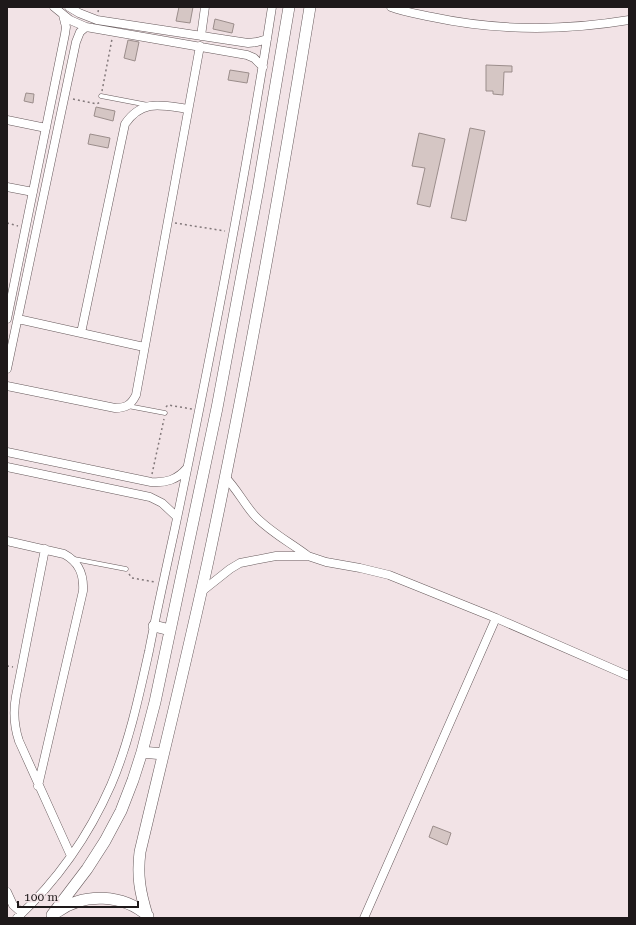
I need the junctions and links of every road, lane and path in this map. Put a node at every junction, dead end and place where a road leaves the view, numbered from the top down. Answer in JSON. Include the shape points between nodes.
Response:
{"nodes":[{"id":1,"x":54,"y":7,"type":"edge"},
{"id":2,"x":69,"y":7,"type":"edge"},
{"id":3,"x":205,"y":7,"type":"edge"},
{"id":4,"x":272,"y":7,"type":"edge"},
{"id":5,"x":289,"y":7,"type":"edge"},
{"id":6,"x":310,"y":7,"type":"edge"},
{"id":7,"x":391,"y":7,"type":"edge"},
{"id":8,"x":63,"y":15,"type":"junction"},
{"id":9,"x":629,"y":20,"type":"edge"},
{"id":10,"x":115,"y":23,"type":"junction"},
{"id":11,"x":86,"y":27,"type":"junction"},
{"id":12,"x":113,"y":32,"type":"junction"},
{"id":13,"x":201,"y":36,"type":"junction"},
{"id":14,"x":267,"y":39,"type":"junction"},
{"id":15,"x":241,"y":42,"type":"junction"},
{"id":16,"x":200,"y":46,"type":"junction"},
{"id":17,"x":239,"y":53,"type":"junction"},
{"id":18,"x":263,"y":67,"type":"junction"},
{"id":19,"x":101,"y":96,"type":"junction"},
{"id":20,"x":64,"y":97,"type":"junction"},
{"id":21,"x":149,"y":106,"type":"junction"},
{"id":22,"x":188,"y":109,"type":"junction"},
{"id":23,"x":7,"y":120,"type":"edge"},
{"id":24,"x":46,"y":128,"type":"junction"},
{"id":25,"x":7,"y":186,"type":"edge"},
{"id":26,"x":33,"y":192,"type":"junction"},
{"id":27,"x":167,"y":222,"type":"junction"},
{"id":28,"x":7,"y":223,"type":"edge"},
{"id":29,"x":26,"y":227,"type":"junction"},
{"id":30,"x":233,"y":233,"type":"junction"},
{"id":31,"x":7,"y":319,"type":"edge"},
{"id":32,"x":18,"y":319,"type":"junction"},
{"id":33,"x":81,"y":333,"type":"junction"},
{"id":34,"x":144,"y":347,"type":"junction"},
{"id":35,"x":7,"y":370,"type":"edge"},
{"id":36,"x":7,"y":386,"type":"edge"},
{"id":37,"x":128,"y":406,"type":"junction"},
{"id":38,"x":199,"y":411,"type":"junction"},
{"id":39,"x":165,"y":413,"type":"junction"},
{"id":40,"x":7,"y":452,"type":"edge"},
{"id":41,"x":7,"y":467,"type":"edge"},
{"id":42,"x":187,"y":467,"type":"junction"},
{"id":43,"x":225,"y":476,"type":"junction"},
{"id":44,"x":151,"y":482,"type":"junction"},
{"id":45,"x":177,"y":518,"type":"junction"},
{"id":46,"x":7,"y":541,"type":"edge"},
{"id":47,"x":45,"y":549,"type":"junction"},
{"id":48,"x":308,"y":556,"type":"junction"},
{"id":49,"x":72,"y":558,"type":"junction"},
{"id":50,"x":126,"y":569,"type":"joint"},
{"id":51,"x":163,"y":584,"type":"junction"},
{"id":52,"x":201,"y":592,"type":"junction"},
{"id":53,"x":496,"y":618,"type":"junction"},
{"id":54,"x":154,"y":626,"type":"junction"},
{"id":55,"x":170,"y":630,"type":"junction"},
{"id":56,"x":629,"y":676,"type":"edge"},
{"id":57,"x":142,"y":752,"type":"junction"},
{"id":58,"x":163,"y":754,"type":"junction"},
{"id":59,"x":38,"y":786,"type":"junction"},
{"id":60,"x":71,"y":856,"type":"junction"},
{"id":61,"x":7,"y":892,"type":"edge"},
{"id":62,"x":20,"y":915,"type":"edge"},
{"id":63,"x":148,"y":916,"type":"edge"},
{"id":64,"x":50,"y":917,"type":"edge"},
{"id":65,"x":364,"y":918,"type":"edge"}],
"edges":[{"from":1,"to":8,"type":"street"},
{"from":2,"to":10,"type":"street","via":[[88,17]]},
{"from":3,"to":13,"type":"street"},
{"from":4,"to":14,"type":"street"},
{"from":5,"to":55,"type":"street","via":[[224,369]]},
{"from":6,"to":43,"type":"street","via":[[280,191]]},
{"from":7,"to":9,"type":"street","via":[[444,20],[514,28],[572,28]]},
{"from":8,"to":11,"type":"street"},
{"from":8,"to":24,"type":"street","via":[[65,34]]},
{"from":10,"to":12,"type":"street"},
{"from":10,"to":13,"type":"street"},
{"from":11,"to":12,"type":"street"},
{"from":11,"to":20,"type":"street","via":[[77,38]]},
{"from":12,"to":16,"type":"street"},
{"from":12,"to":19,"type":"path"},
{"from":13,"to":15,"type":"street"},
{"from":14,"to":15,"type":"street"},
{"from":14,"to":18,"type":"street"},
{"from":15,"to":17,"type":"street"},
{"from":16,"to":17,"type":"street"},
{"from":16,"to":22,"type":"street"},
{"from":17,"to":18,"type":"street","via":[[250,56]]},
{"from":18,"to":30,"type":"street"},
{"from":19,"to":20,"type":"path","via":[[97,104]]},
{"from":19,"to":21,"type":"lane"},
{"from":20,"to":32,"type":"street"},
{"from":21,"to":22,"type":"street"},
{"from":21,"to":33,"type":"street","via":[[131,115],[122,134]]},
{"from":22,"to":27,"type":"street"},
{"from":23,"to":24,"type":"street"},
{"from":24,"to":26,"type":"street"},
{"from":25,"to":26,"type":"street"},
{"from":26,"to":29,"type":"street"},
{"from":27,"to":30,"type":"path"},
{"from":27,"to":34,"type":"street"},
{"from":28,"to":29,"type":"path"},
{"from":29,"to":31,"type":"street"},
{"from":30,"to":38,"type":"street"},
{"from":32,"to":33,"type":"street"},
{"from":32,"to":35,"type":"street"},
{"from":33,"to":34,"type":"street"},
{"from":34,"to":37,"type":"street","via":[[136,395]]},
{"from":36,"to":37,"type":"street","via":[[115,408]]},
{"from":37,"to":39,"type":"lane"},
{"from":38,"to":39,"type":"path","via":[[168,405]]},
{"from":38,"to":42,"type":"street"},
{"from":39,"to":44,"type":"path"},
{"from":40,"to":44,"type":"street"},
{"from":41,"to":45,"type":"street","via":[[150,497],[162,503]]},
{"from":42,"to":44,"type":"street","via":[[169,481]]},
{"from":42,"to":45,"type":"street"},
{"from":43,"to":48,"type":"street","via":[[257,518]]},
{"from":43,"to":52,"type":"street"},
{"from":45,"to":51,"type":"street"},
{"from":46,"to":47,"type":"street"},
{"from":47,"to":49,"type":"street"},
{"from":47,"to":59,"type":"street","via":[[14,715],[18,741]]},
{"from":48,"to":52,"type":"street","via":[[276,556],[240,563]]},
{"from":48,"to":53,"type":"street","via":[[389,575]]},
{"from":49,"to":50,"type":"lane"},
{"from":49,"to":59,"type":"street","via":[[82,573],[84,591]]},
{"from":50,"to":51,"type":"path","via":[[132,578]]},
{"from":51,"to":54,"type":"street"},
{"from":52,"to":58,"type":"street"},
{"from":53,"to":56,"type":"street"},
{"from":53,"to":65,"type":"street"},
{"from":54,"to":55,"type":"street"},
{"from":54,"to":60,"type":"street","via":[[127,742],[93,821]]},
{"from":55,"to":57,"type":"street"},
{"from":57,"to":58,"type":"street"},
{"from":57,"to":64,"type":"street","via":[[121,811],[105,841]]},
{"from":58,"to":63,"type":"street","via":[[138,866],[140,894]]},
{"from":59,"to":60,"type":"street"},
{"from":60,"to":62,"type":"street"},
{"from":61,"to":62,"type":"street"},
{"from":63,"to":64,"type":"street","via":[[120,901],[99,898],[74,903]]}]}
